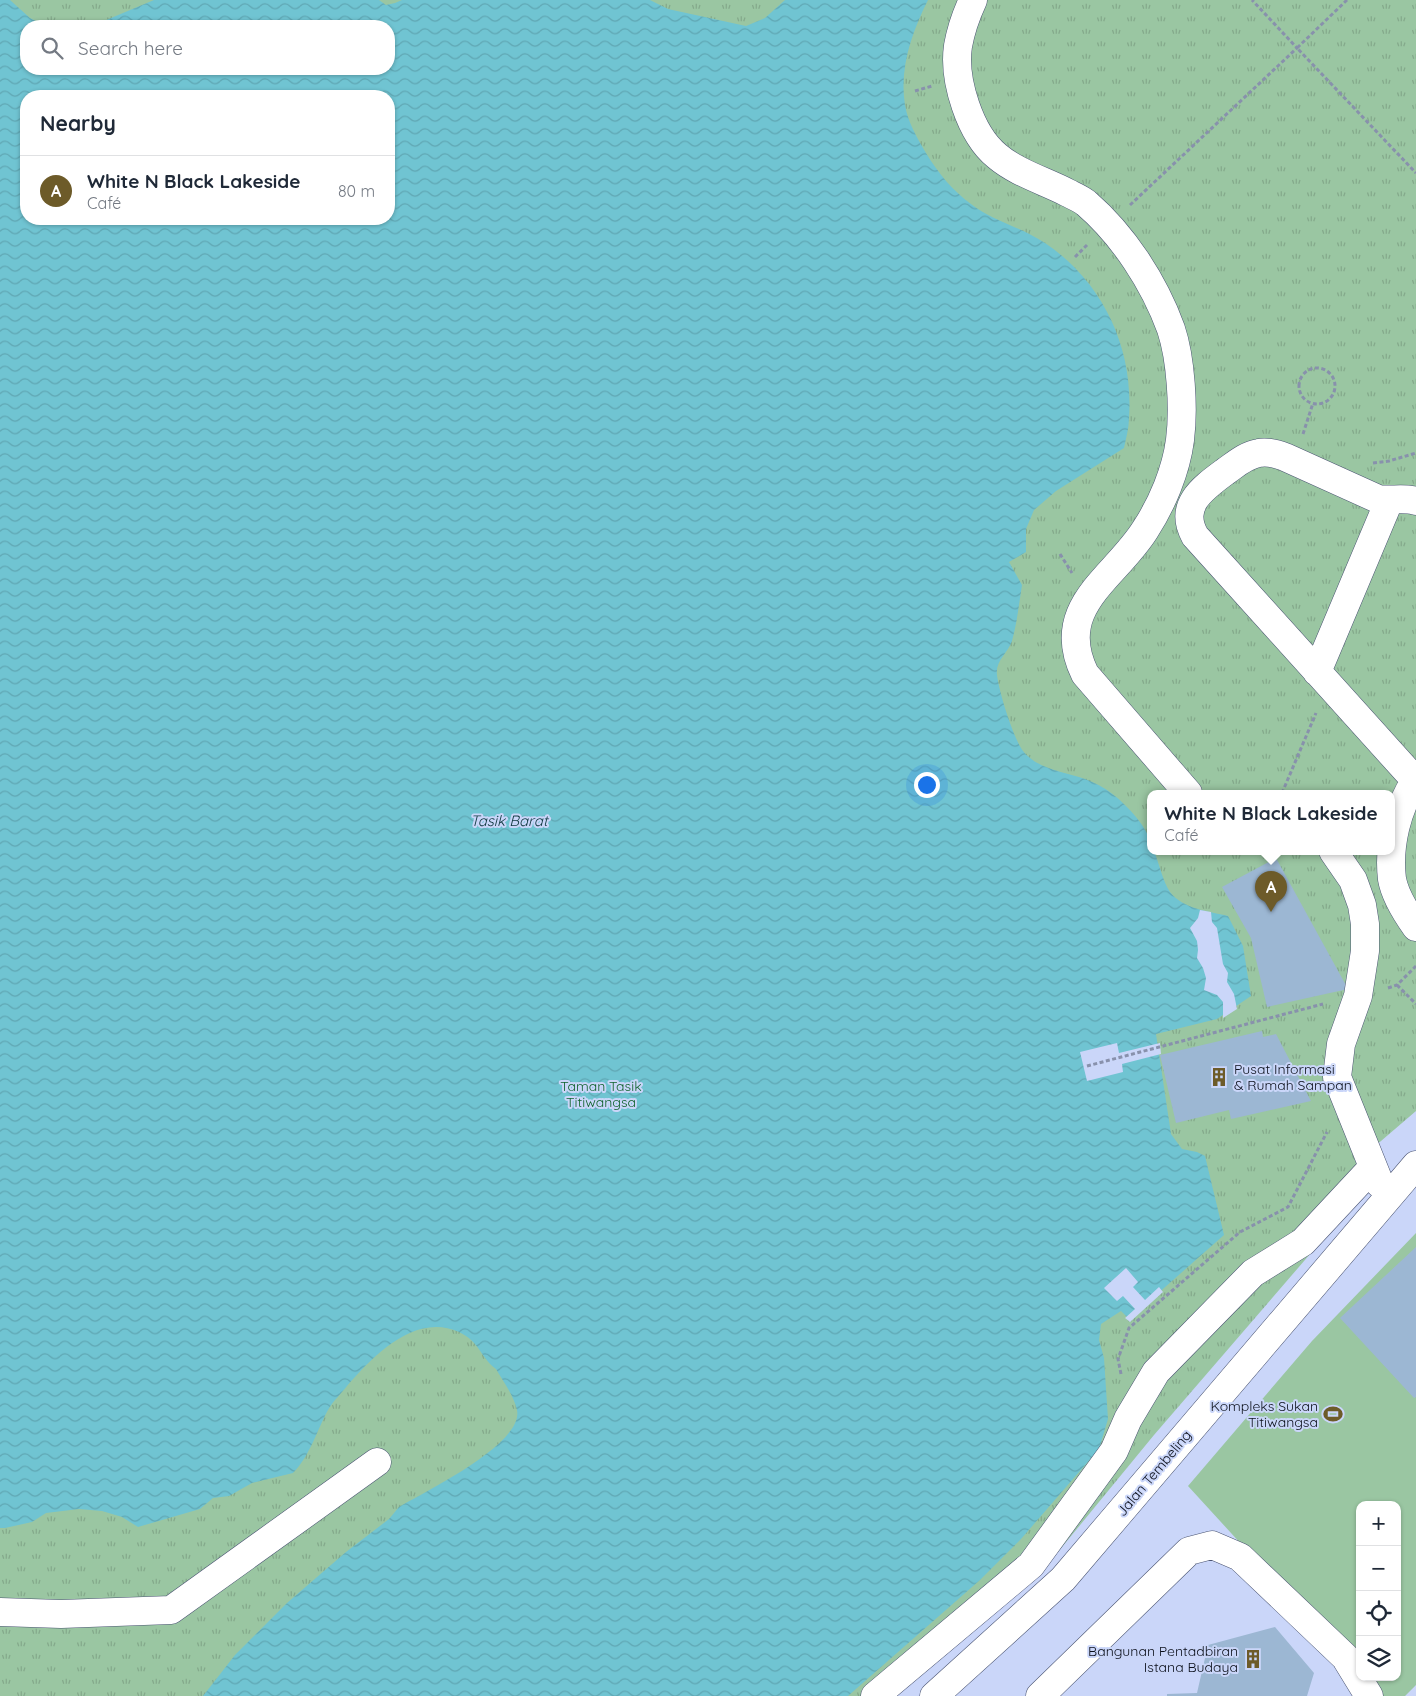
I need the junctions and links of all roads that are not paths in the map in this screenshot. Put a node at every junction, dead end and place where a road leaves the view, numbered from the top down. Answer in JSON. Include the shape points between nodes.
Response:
{"nodes":[{"id":1,"x":973,"y":0,"type":"edge"},
{"id":2,"x":1389,"y":501,"type":"junction"},
{"id":3,"x":1416,"y":502,"type":"edge"},
{"id":4,"x":1323,"y":678,"type":"junction"},
{"id":5,"x":1416,"y":780,"type":"edge"},
{"id":6,"x":1185,"y":790,"type":"edge"},
{"id":7,"x":1395,"y":833,"type":"edge"},
{"id":8,"x":1336,"y":855,"type":"edge"},
{"id":9,"x":1392,"y":855,"type":"edge"},
{"id":10,"x":1416,"y":927,"type":"edge"},
{"id":11,"x":1416,"y":1165,"type":"edge"},
{"id":12,"x":1374,"y":1167,"type":"junction"},
{"id":13,"x":1386,"y":1199,"type":"junction"},
{"id":14,"x":377,"y":1462,"type":"dead end"},
{"id":15,"x":0,"y":1612,"type":"edge"},
{"id":16,"x":875,"y":1696,"type":"edge"},
{"id":17,"x":934,"y":1696,"type":"edge"},
{"id":18,"x":1040,"y":1696,"type":"edge"},
{"id":19,"x":1368,"y":1696,"type":"edge"}],
"edges":[{"from":1,"to":6,"type":"street","via":[[964,20],[958,48],[959,78],[967,108],[980,137],[997,156],[1084,201],[1109,225],[1145,275],[1171,329],[1179,357],[1180,440],[1174,466],[1163,496],[1144,531],[1085,604],[1076,629],[1076,648],[1085,674]]},
{"from":2,"to":3,"type":"street"},
{"from":2,"to":4,"type":"street"},
{"from":2,"to":4,"type":"street","via":[[1368,495],[1274,453],[1261,452],[1240,461],[1202,489],[1194,500],[1189,519],[1195,536]]},
{"from":4,"to":5,"type":"street"},
{"from":5,"to":7,"type":"street","via":[[1401,807]]},
{"from":8,"to":12,"type":"street","via":[[1353,880],[1365,924],[1365,951],[1358,996],[1340,1044],[1337,1077]]},
{"from":9,"to":10,"type":"street","via":[[1392,880],[1406,914]]},
{"from":11,"to":13,"type":"street","name":"Jalan Tembeling"},
{"from":12,"to":13,"type":"street"},
{"from":12,"to":16,"type":"street","via":[[1303,1242],[1253,1273],[1156,1372],[1128,1419],[1114,1451],[1031,1565]]},
{"from":13,"to":17,"type":"street","name":"Jalan Tembeling","via":[[1062,1580]]},
{"from":14,"to":15,"type":"street","via":[[171,1610],[61,1614]]},
{"from":18,"to":19,"type":"street","via":[[1189,1551],[1212,1545],[1240,1557],[1281,1595],[1345,1657]]}]}
